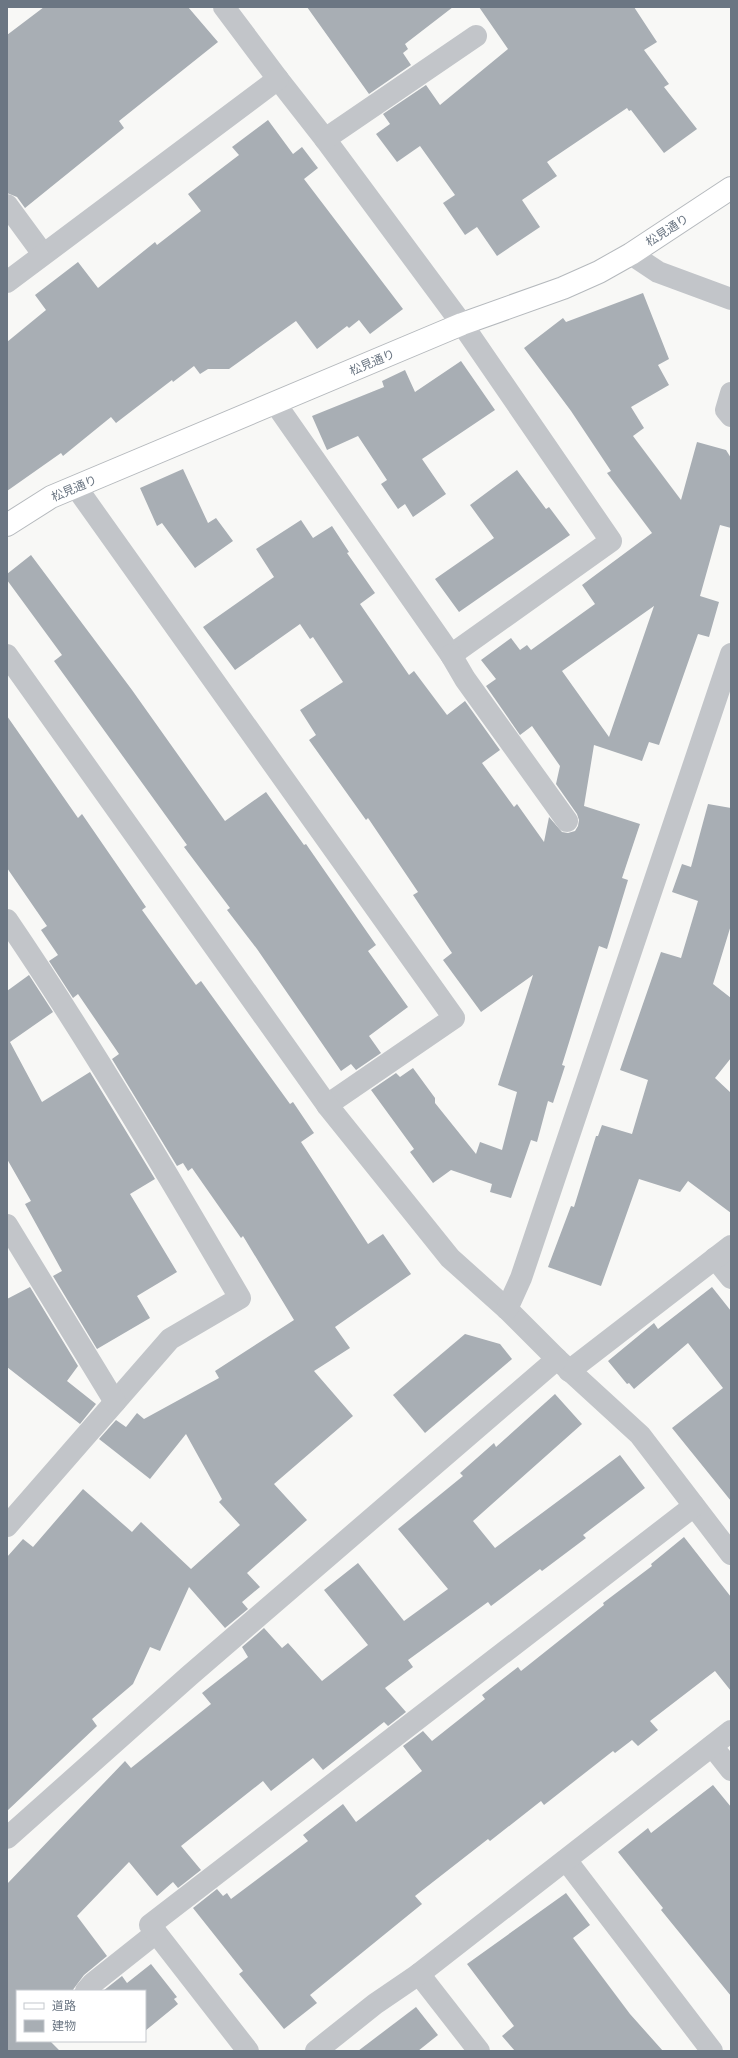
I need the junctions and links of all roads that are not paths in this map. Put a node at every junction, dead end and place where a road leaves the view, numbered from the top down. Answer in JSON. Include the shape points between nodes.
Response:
{"nodes":[{"id":1,"x":224,"y":7,"type":"edge"},
{"id":2,"x":476,"y":36,"type":"dead end"},
{"id":3,"x":278,"y":79,"type":"junction"},
{"id":4,"x":325,"y":139,"type":"junction"},
{"id":5,"x":731,"y":188,"type":"edge"},
{"id":6,"x":7,"y":205,"type":"edge"},
{"id":7,"x":43,"y":254,"type":"junction"},
{"id":8,"x":631,"y":254,"type":"junction"},
{"id":9,"x":7,"y":282,"type":"edge"},
{"id":10,"x":731,"y":299,"type":"edge"},
{"id":11,"x":462,"y":324,"type":"junction"},
{"id":12,"x":731,"y":393,"type":"edge"},
{"id":13,"x":276,"y":403,"type":"junction"},
{"id":14,"x":731,"y":416,"type":"edge"},
{"id":15,"x":76,"y":487,"type":"junction"},
{"id":16,"x":7,"y":525,"type":"edge"},
{"id":17,"x":731,"y":654,"type":"edge"},
{"id":18,"x":7,"y":655,"type":"edge"},
{"id":19,"x":451,"y":655,"type":"junction"},
{"id":20,"x":567,"y":821,"type":"dead end"},
{"id":21,"x":7,"y":920,"type":"edge"},
{"id":22,"x":327,"y":1105,"type":"junction"},
{"id":23,"x":10,"y":1238,"type":"edge"},
{"id":24,"x":723,"y":1252,"type":"edge"},
{"id":25,"x":731,"y":1278,"type":"edge"},
{"id":26,"x":507,"y":1309,"type":"junction"},
{"id":27,"x":563,"y":1365,"type":"junction"},
{"id":28,"x":115,"y":1402,"type":"junction"},
{"id":29,"x":694,"y":1506,"type":"junction"},
{"id":30,"x":7,"y":1526,"type":"edge"},
{"id":31,"x":731,"y":1554,"type":"edge"},
{"id":32,"x":731,"y":1731,"type":"edge"},
{"id":33,"x":712,"y":1746,"type":"junction"},
{"id":34,"x":731,"y":1770,"type":"edge"},
{"id":35,"x":7,"y":1838,"type":"edge"},
{"id":36,"x":566,"y":1860,"type":"junction"},
{"id":37,"x":156,"y":1933,"type":"junction"},
{"id":38,"x":419,"y":1974,"type":"junction"},
{"id":39,"x":87,"y":1990,"type":"edge"},
{"id":40,"x":248,"y":2051,"type":"edge"},
{"id":41,"x":316,"y":2051,"type":"edge"},
{"id":42,"x":479,"y":2051,"type":"edge"},
{"id":43,"x":712,"y":2051,"type":"edge"}],
"edges":[{"from":1,"to":3,"type":"street"},
{"from":2,"to":4,"type":"street"},
{"from":3,"to":4,"type":"street"},
{"from":3,"to":7,"type":"street"},
{"from":4,"to":11,"type":"street"},
{"from":5,"to":8,"type":"street","name":"松見通り"},
{"from":6,"to":7,"type":"street"},
{"from":7,"to":9,"type":"street"},
{"from":8,"to":10,"type":"street","via":[[658,272]]},
{"from":8,"to":11,"type":"street","name":"松見通り","via":[[563,288]]},
{"from":11,"to":13,"type":"street","name":"松見通り"},
{"from":11,"to":19,"type":"street","via":[[611,540]]},
{"from":12,"to":14,"type":"street","via":[[726,410]]},
{"from":13,"to":15,"type":"street","name":"松見通り"},
{"from":13,"to":19,"type":"street"},
{"from":15,"to":16,"type":"street","name":"松見通り","via":[[51,497]]},
{"from":15,"to":22,"type":"street","via":[[454,1018]]},
{"from":17,"to":26,"type":"street","via":[[521,1278]]},
{"from":18,"to":22,"type":"street"},
{"from":19,"to":20,"type":"street","via":[[465,679]]},
{"from":21,"to":28,"type":"street","via":[[140,1128],[240,1298],[170,1339]]},
{"from":22,"to":26,"type":"street","via":[[450,1258]]},
{"from":23,"to":28,"type":"street"},
{"from":24,"to":25,"type":"street"},
{"from":24,"to":27,"type":"street"},
{"from":26,"to":27,"type":"street"},
{"from":27,"to":29,"type":"street","via":[[640,1435]]},
{"from":27,"to":35,"type":"street","via":[[189,1676]]},
{"from":28,"to":30,"type":"street"},
{"from":29,"to":31,"type":"street"},
{"from":29,"to":37,"type":"street","via":[[150,1925]]},
{"from":32,"to":33,"type":"street"},
{"from":33,"to":34,"type":"street"},
{"from":33,"to":36,"type":"street"},
{"from":36,"to":38,"type":"street"},
{"from":36,"to":43,"type":"street"},
{"from":37,"to":39,"type":"street"},
{"from":37,"to":40,"type":"street"},
{"from":38,"to":41,"type":"street","via":[[375,2004]]},
{"from":38,"to":42,"type":"street"}]}
